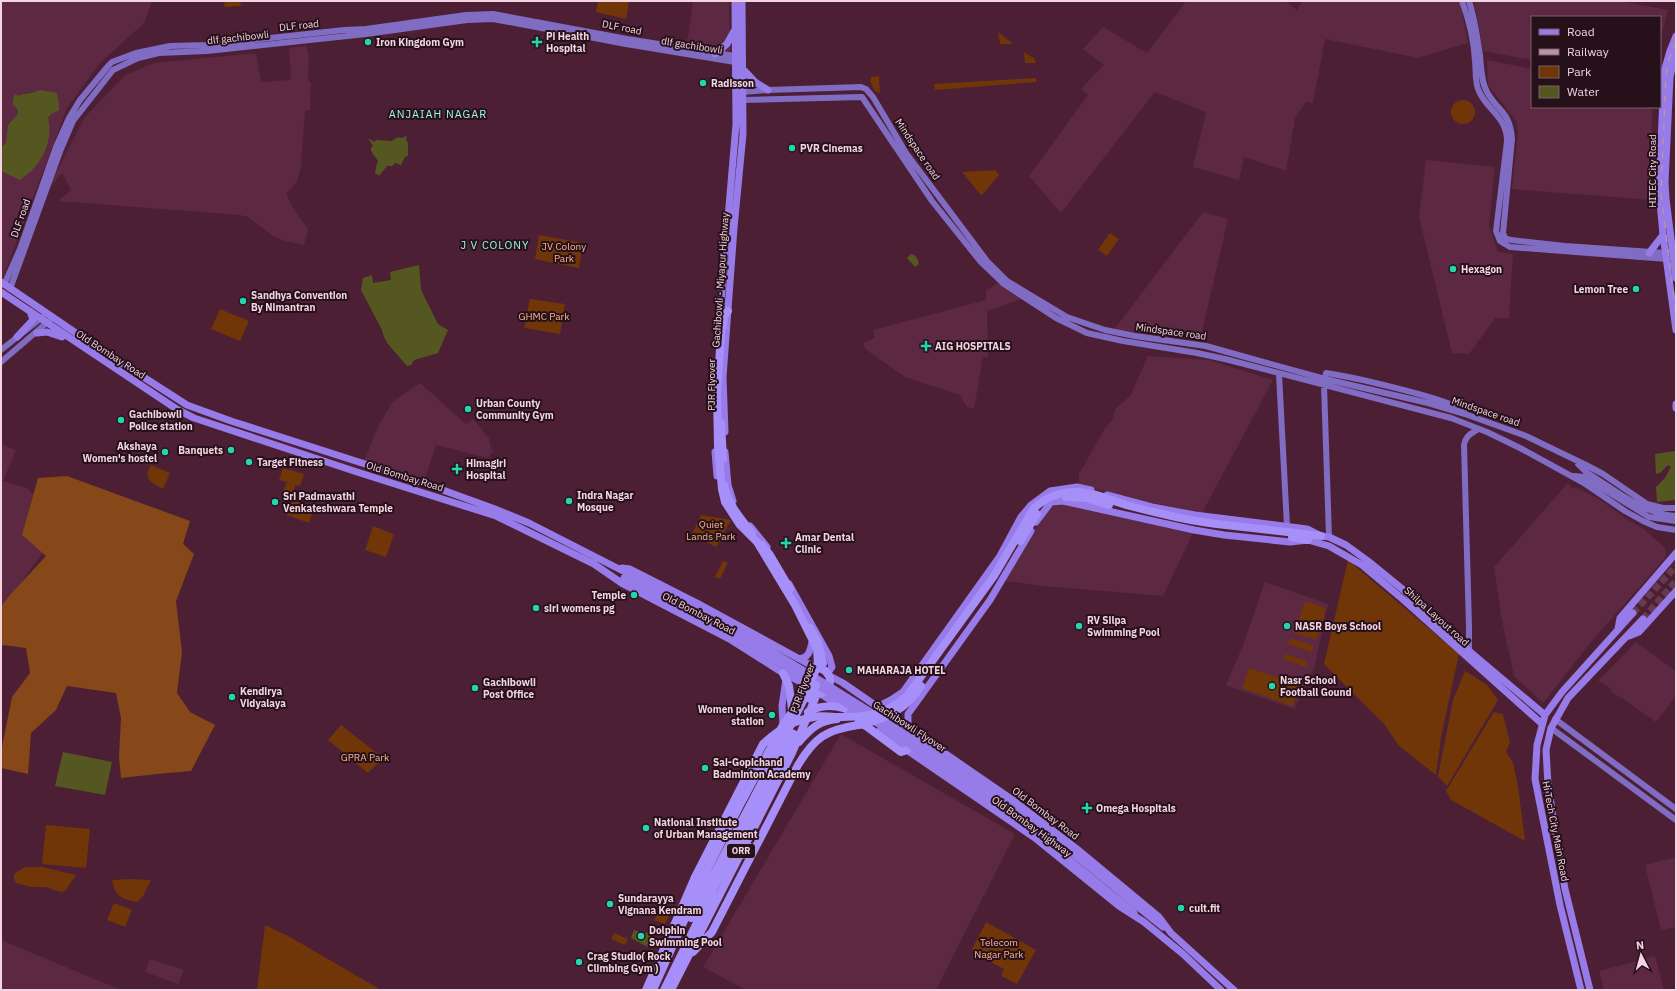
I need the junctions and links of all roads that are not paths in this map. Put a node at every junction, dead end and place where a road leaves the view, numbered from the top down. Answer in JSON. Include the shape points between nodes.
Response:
{"nodes":[{"id":1,"x":735,"y":1,"type":"edge"},
{"id":2,"x":742,"y":1,"type":"edge"},
{"id":3,"x":1462,"y":1,"type":"edge"},
{"id":4,"x":1469,"y":1,"type":"edge"},
{"id":5,"x":734,"y":30,"type":"junction"},
{"id":6,"x":1676,"y":36,"type":"edge"},
{"id":7,"x":1676,"y":51,"type":"edge"},
{"id":8,"x":715,"y":54,"type":"junction"},
{"id":9,"x":735,"y":59,"type":"junction"},
{"id":10,"x":742,"y":68,"type":"junction"},
{"id":11,"x":768,"y":90,"type":"junction"},
{"id":12,"x":743,"y":96,"type":"junction"},
{"id":13,"x":1663,"y":235,"type":"junction"},
{"id":14,"x":1502,"y":239,"type":"junction"},
{"id":15,"x":1649,"y":253,"type":"junction"},
{"id":16,"x":1667,"y":256,"type":"junction"},
{"id":17,"x":1676,"y":278,"type":"edge"},
{"id":18,"x":4,"y":287,"type":"edge"},
{"id":19,"x":30,"y":311,"type":"junction"},
{"id":20,"x":46,"y":313,"type":"junction"},
{"id":21,"x":724,"y":316,"type":"junction"},
{"id":22,"x":53,"y":318,"type":"junction"},
{"id":23,"x":40,"y":319,"type":"junction"},
{"id":24,"x":47,"y":324,"type":"junction"},
{"id":25,"x":1676,"y":330,"type":"edge"},
{"id":26,"x":37,"y":333,"type":"junction"},
{"id":27,"x":17,"y":337,"type":"junction"},
{"id":28,"x":75,"y":342,"type":"junction"},
{"id":29,"x":1,"y":350,"type":"edge"},
{"id":30,"x":1,"y":362,"type":"edge"},
{"id":31,"x":1279,"y":374,"type":"junction"},
{"id":32,"x":1325,"y":382,"type":"junction"},
{"id":33,"x":162,"y":390,"type":"junction"},
{"id":34,"x":157,"y":396,"type":"junction"},
{"id":35,"x":1676,"y":404,"type":"edge"},
{"id":36,"x":1676,"y":408,"type":"edge"},
{"id":37,"x":1478,"y":429,"type":"junction"},
{"id":38,"x":1576,"y":461,"type":"junction"},
{"id":39,"x":1585,"y":474,"type":"junction"},
{"id":40,"x":1570,"y":476,"type":"junction"},
{"id":41,"x":1676,"y":508,"type":"edge"},
{"id":42,"x":1161,"y":509,"type":"junction"},
{"id":43,"x":1172,"y":511,"type":"junction"},
{"id":44,"x":1676,"y":516,"type":"edge"},
{"id":45,"x":1158,"y":521,"type":"junction"},
{"id":46,"x":1676,"y":521,"type":"edge"},
{"id":47,"x":1170,"y":524,"type":"junction"},
{"id":48,"x":1287,"y":526,"type":"junction"},
{"id":49,"x":1226,"y":528,"type":"junction"},
{"id":50,"x":1676,"y":530,"type":"edge"},
{"id":51,"x":1325,"y":536,"type":"junction"},
{"id":52,"x":1308,"y":540,"type":"junction"},
{"id":53,"x":1676,"y":553,"type":"edge"},
{"id":54,"x":616,"y":567,"type":"junction"},
{"id":55,"x":1374,"y":570,"type":"junction"},
{"id":56,"x":609,"y":573,"type":"junction"},
{"id":57,"x":625,"y":576,"type":"junction"},
{"id":58,"x":1676,"y":591,"type":"edge"},
{"id":59,"x":1633,"y":613,"type":"tunnel mouth"},
{"id":60,"x":1643,"y":619,"type":"tunnel mouth"},
{"id":61,"x":1618,"y":629,"type":"junction"},
{"id":62,"x":1629,"y":636,"type":"junction"},
{"id":63,"x":761,"y":638,"type":"junction"},
{"id":64,"x":812,"y":642,"type":"junction"},
{"id":65,"x":1467,"y":653,"type":"junction"},
{"id":66,"x":754,"y":654,"type":"junction"},
{"id":67,"x":800,"y":659,"type":"junction"},
{"id":68,"x":816,"y":668,"type":"junction"},
{"id":69,"x":828,"y":674,"type":"junction"},
{"id":70,"x":784,"y":675,"type":"junction"},
{"id":71,"x":805,"y":685,"type":"junction"},
{"id":72,"x":818,"y":694,"type":"junction"},
{"id":73,"x":1524,"y":697,"type":"junction"},
{"id":74,"x":1520,"y":704,"type":"junction"},
{"id":75,"x":877,"y":707,"type":"junction"},
{"id":76,"x":844,"y":708,"type":"junction"},
{"id":77,"x":792,"y":712,"type":"junction"},
{"id":78,"x":808,"y":712,"type":"junction"},
{"id":79,"x":1545,"y":715,"type":"junction"},
{"id":80,"x":1555,"y":719,"type":"junction"},
{"id":81,"x":1541,"y":724,"type":"junction"},
{"id":82,"x":783,"y":725,"type":"junction"},
{"id":83,"x":908,"y":727,"type":"junction"},
{"id":84,"x":1550,"y":728,"type":"junction"},
{"id":85,"x":917,"y":734,"type":"junction"},
{"id":86,"x":907,"y":750,"type":"junction"},
{"id":87,"x":792,"y":753,"type":"junction"},
{"id":88,"x":1676,"y":809,"type":"edge"},
{"id":89,"x":1676,"y":820,"type":"edge"},
{"id":90,"x":1561,"y":865,"type":"junction"},
{"id":91,"x":1552,"y":867,"type":"junction"},
{"id":92,"x":1136,"y":910,"type":"junction"},
{"id":93,"x":1144,"y":922,"type":"junction"},
{"id":94,"x":1171,"y":933,"type":"junction"},
{"id":95,"x":686,"y":960,"type":"junction"},
{"id":96,"x":646,"y":990,"type":"edge"},
{"id":97,"x":653,"y":990,"type":"edge"},
{"id":98,"x":658,"y":990,"type":"edge"},
{"id":99,"x":664,"y":990,"type":"edge"},
{"id":100,"x":671,"y":990,"type":"edge"},
{"id":101,"x":1221,"y":990,"type":"edge"},
{"id":102,"x":1234,"y":990,"type":"edge"},
{"id":103,"x":1581,"y":990,"type":"edge"},
{"id":104,"x":1590,"y":990,"type":"edge"}],
"edges":[{"from":1,"to":5,"type":"main road","name":"Gachibowli - Miyapur Highway"},
{"from":2,"to":10,"type":"main road","name":"Gachibowli - Miyapur Highway"},
{"from":3,"to":14,"type":"main road","via":[[1470,31],[1478,90],[1507,131],[1508,141],[1496,231]]},
{"from":4,"to":14,"type":"main road","via":[[1477,33],[1483,83],[1505,114],[1512,129]]},
{"from":5,"to":8,"type":"main road","via":[[727,44]]},
{"from":5,"to":9,"type":"main road","name":"Gachibowli - Miyapur Highway"},
{"from":6,"to":13,"type":"main road","name":"HITEC City Road","via":[[1666,62],[1664,78],[1659,185]]},
{"from":7,"to":17,"type":"main road","name":"HITEC City Road","via":[[1670,77],[1665,182]]},
{"from":8,"to":9,"type":"main road","name":"DLF road"},
{"from":8,"to":18,"type":"main road","name":"DLF road","via":[[494,14],[466,15],[366,29],[207,46],[170,46],[136,53],[112,62],[68,118]]},
{"from":9,"to":18,"type":"main road","name":"dlf gachibowli","via":[[727,60],[626,44],[502,20],[483,19],[207,51],[159,53],[138,58],[113,70],[73,121]]},
{"from":9,"to":21,"type":"main road","name":"Gachibowli - Miyapur Highway","via":[[736,130]]},
{"from":10,"to":11,"type":"main road","via":[[755,82]]},
{"from":10,"to":12,"type":"main road","name":"Gachibowli - Miyapur Highway"},
{"from":11,"to":12,"type":"main road","name":"Mindspace road"},
{"from":11,"to":32,"type":"main road","name":"Mindspace road","via":[[861,87],[866,90],[880,108],[906,153],[987,261],[1006,281],[1067,317],[1104,330],[1206,346]]},
{"from":12,"to":21,"type":"main road","name":"Gachibowli - Miyapur Highway","via":[[743,134]]},
{"from":12,"to":31,"type":"main road","name":"Mindspace road","via":[[862,97],[934,203],[980,261],[997,279],[1017,293],[1056,318],[1087,333],[1197,353]]},
{"from":13,"to":15,"type":"main road"},
{"from":13,"to":16,"type":"main road","name":"HITEC City Road"},
{"from":14,"to":15,"type":"main road"},
{"from":14,"to":16,"type":"main road","via":[[1510,248]]},
{"from":15,"to":16,"type":"main road"},
{"from":16,"to":25,"type":"main road","name":"HITEC City Road"},
{"from":18,"to":19,"type":"main road","name":"Old Bombay Road"},
{"from":18,"to":20,"type":"main road"},
{"from":19,"to":23,"type":"main road","name":"Old Bombay Road"},
{"from":19,"to":27,"type":"main road","via":[[33,320]]},
{"from":20,"to":22,"type":"main road"},
{"from":20,"to":23,"type":"main road"},
{"from":21,"to":64,"type":"main road","name":"Gachibowli - Miyapur Highway","via":[[714,392],[718,486],[723,504],[773,566]]},
{"from":21,"to":69,"type":"main road","name":"Gachibowli - Miyapur Highway","via":[[723,378],[728,485],[740,513],[776,559],[824,645],[832,666]]},
{"from":21,"to":98,"type":"highway","name":"PJR Flyover","bridge":true,"via":[[717,379],[720,479],[723,496],[733,515],[757,542],[795,605],[817,649],[818,664],[786,736],[686,928]]},
{"from":21,"to":99,"type":"highway","name":"PJR Flyover","bridge":true,"via":[[720,380],[725,487],[730,502],[740,518],[780,571],[818,642],[823,663],[810,699],[784,755]]},
{"from":22,"to":24,"type":"main road"},
{"from":22,"to":33,"type":"main road"},
{"from":23,"to":24,"type":"main road","name":"Old Bombay Road"},
{"from":23,"to":27,"type":"main road"},
{"from":24,"to":26,"type":"main road"},
{"from":24,"to":28,"type":"main road","name":"Old Bombay Road"},
{"from":26,"to":28,"type":"main road","via":[[51,333]]},
{"from":26,"to":30,"type":"main road"},
{"from":27,"to":29,"type":"main road"},
{"from":28,"to":34,"type":"main road","name":"Old Bombay Road"},
{"from":31,"to":32,"type":"main road","name":"Mindspace road"},
{"from":31,"to":48,"type":"main road"},
{"from":32,"to":37,"type":"main road","name":"Mindspace road","via":[[1430,412]]},
{"from":32,"to":38,"type":"main road","name":"Mindspace road","via":[[1428,403],[1465,414],[1526,436]]},
{"from":32,"to":51,"type":"main road"},
{"from":33,"to":34,"type":"main road"},
{"from":33,"to":54,"type":"main road","via":[[201,411],[418,481],[504,512]]},
{"from":34,"to":56,"type":"main road","name":"Old Bombay Road","via":[[171,407],[194,418],[496,516]]},
{"from":35,"to":36,"type":"main road"},
{"from":37,"to":40,"type":"main road","name":"Mindspace road","via":[[1520,448]]},
{"from":37,"to":65,"type":"main road","via":[[1468,434],[1464,445]]},
{"from":38,"to":39,"type":"main road"},
{"from":38,"to":41,"type":"main road","name":"Mindspace road","via":[[1603,474],[1647,504]]},
{"from":39,"to":40,"type":"main road"},
{"from":39,"to":44,"type":"main road","via":[[1646,509]]},
{"from":39,"to":46,"type":"main road","via":[[1649,517]]},
{"from":40,"to":50,"type":"main road","name":"Mindspace road","via":[[1584,482],[1643,521]]},
{"from":42,"to":43,"type":"main road","name":"Shilpa Layout road"},
{"from":42,"to":45,"type":"main road"},
{"from":42,"to":75,"type":"main road","name":"Shilpa Layout road","via":[[1077,487],[1050,491],[1041,496],[1026,511],[1000,556],[903,692]]},
{"from":43,"to":47,"type":"main road"},
{"from":43,"to":48,"type":"main road","name":"Shilpa Layout road"},
{"from":45,"to":47,"type":"main road"},
{"from":45,"to":83,"type":"main road","via":[[1063,501],[1051,502],[1035,523],[999,586],[908,714]]},
{"from":47,"to":52,"type":"main road","via":[[1231,536],[1290,542]]},
{"from":48,"to":51,"type":"main road","name":"Shilpa Layout road","via":[[1307,529]]},
{"from":49,"to":51,"type":"highway"},
{"from":49,"to":52,"type":"highway"},
{"from":49,"to":95,"type":"highway","bridge":true,"via":[[1187,524],[1084,498],[1067,496],[1048,502],[1038,512],[990,591],[908,704],[871,722],[835,730],[820,737],[808,748],[712,932]]},
{"from":49,"to":96,"type":"highway","bridge":true,"via":[[1084,493],[1058,494],[1044,500],[1034,508],[994,576],[907,696],[891,709],[865,717],[814,716],[792,722],[776,731],[763,744],[695,877]]},
{"from":51,"to":55,"type":"main road","name":"Shilpa Layout road","via":[[1346,545]]},
{"from":52,"to":55,"type":"main road","name":"Shilpa Layout road","via":[[1334,548]]},
{"from":53,"to":61,"type":"main road","via":[[1620,618]]},
{"from":54,"to":57,"type":"main road","name":"Gachibowli Flyover"},
{"from":54,"to":63,"type":"main road","name":"Old Bombay Road","via":[[630,569]]},
{"from":55,"to":65,"type":"main road","name":"Shilpa Layout road"},
{"from":56,"to":57,"type":"main road","name":"Gachibowli Flyover"},
{"from":56,"to":66,"type":"main road","name":"Old Bombay Road","via":[[623,584]]},
{"from":57,"to":92,"type":"main road","name":"Gachibowli Flyover","bridge":true,"via":[[736,638],[877,723],[1029,828]]},
{"from":58,"to":62,"type":"main road","via":[[1639,632]]},
{"from":59,"to":61,"type":"main road","name":"Hi Tech City Main Road"},
{"from":60,"to":62,"type":"main road"},
{"from":61,"to":79,"type":"main road","name":"Hi Tech City Main Road"},
{"from":62,"to":80,"type":"main road","name":"Hi Tech City Main Road","via":[[1568,698]]},
{"from":63,"to":66,"type":"main road"},
{"from":63,"to":67,"type":"main road","name":"Old Bombay Road"},
{"from":64,"to":67,"type":"main road","via":[[809,654]]},
{"from":64,"to":68,"type":"main road","name":"Gachibowli - Miyapur Highway"},
{"from":65,"to":73,"type":"main road","name":"Shilpa Layout road"},
{"from":65,"to":74,"type":"main road","name":"Shilpa Layout road"},
{"from":66,"to":70,"type":"main road","name":"Old Bombay Road"},
{"from":67,"to":68,"type":"main road","name":"Old Bombay Road"},
{"from":68,"to":69,"type":"highway"},
{"from":68,"to":71,"type":"highway","via":[[806,674]]},
{"from":69,"to":72,"type":"highway","via":[[828,688]]},
{"from":69,"to":75,"type":"main road","name":"Old Bombay Road"},
{"from":70,"to":71,"type":"main road","name":"Old Bombay Road"},
{"from":70,"to":77,"type":"highway","via":[[791,695]]},
{"from":70,"to":82,"type":"main road"},
{"from":71,"to":72,"type":"highway","via":[[810,692]]},
{"from":71,"to":77,"type":"highway","number":"ORR"},
{"from":72,"to":76,"type":"main road","name":"Old Bombay Highway"},
{"from":72,"to":78,"type":"highway","number":"ORR"},
{"from":73,"to":74,"type":"main road"},
{"from":73,"to":79,"type":"main road","name":"Shilpa Layout road"},
{"from":74,"to":81,"type":"main road","name":"Shilpa Layout road"},
{"from":75,"to":83,"type":"main road","name":"Old Bombay Road"},
{"from":76,"to":78,"type":"highway","via":[[824,706]]},
{"from":76,"to":86,"type":"main road","name":"Old Bombay Highway"},
{"from":77,"to":82,"type":"highway","number":"ORR"},
{"from":78,"to":87,"type":"highway","number":"ORR"},
{"from":79,"to":81,"type":"main road","name":"Hi Tech City Main Road"},
{"from":80,"to":84,"type":"main road","name":"Hi Tech City Main Road"},
{"from":80,"to":88,"type":"main road"},
{"from":81,"to":91,"type":"main road","name":"Hi Tech City Main Road","via":[[1537,745],[1536,779]]},
{"from":82,"to":97,"type":"highway","number":"ORR","via":[[703,878]]},
{"from":83,"to":85,"type":"main road","name":"Old Bombay Road"},
{"from":84,"to":89,"type":"main road"},
{"from":84,"to":90,"type":"main road","name":"Hi Tech City Main Road","via":[[1546,750],[1548,785]]},
{"from":85,"to":86,"type":"highway"},
{"from":85,"to":94,"type":"main road","name":"Old Bombay Road","via":[[1014,801],[1077,849],[1159,917]]},
{"from":86,"to":87,"type":"highway","via":[[901,752],[866,726],[835,719],[818,723],[810,729]]},
{"from":86,"to":93,"type":"main road","name":"Old Bombay Highway","via":[[1035,838],[1119,906]]},
{"from":87,"to":95,"type":"highway","number":"ORR"},
{"from":90,"to":91,"type":"main road"},
{"from":90,"to":104,"type":"main road","name":"Hi Tech City Main Road"},
{"from":91,"to":103,"type":"main road","name":"Hi Tech City Main Road"},
{"from":92,"to":93,"type":"main road","name":"Gachibowli Flyover"},
{"from":92,"to":94,"type":"main road","name":"Gachibowli Flyover"},
{"from":93,"to":101,"type":"main road","name":"Old Bombay Highway"},
{"from":94,"to":102,"type":"main road","name":"Old Bombay Road"},
{"from":95,"to":100,"type":"highway","number":"ORR"}]}
